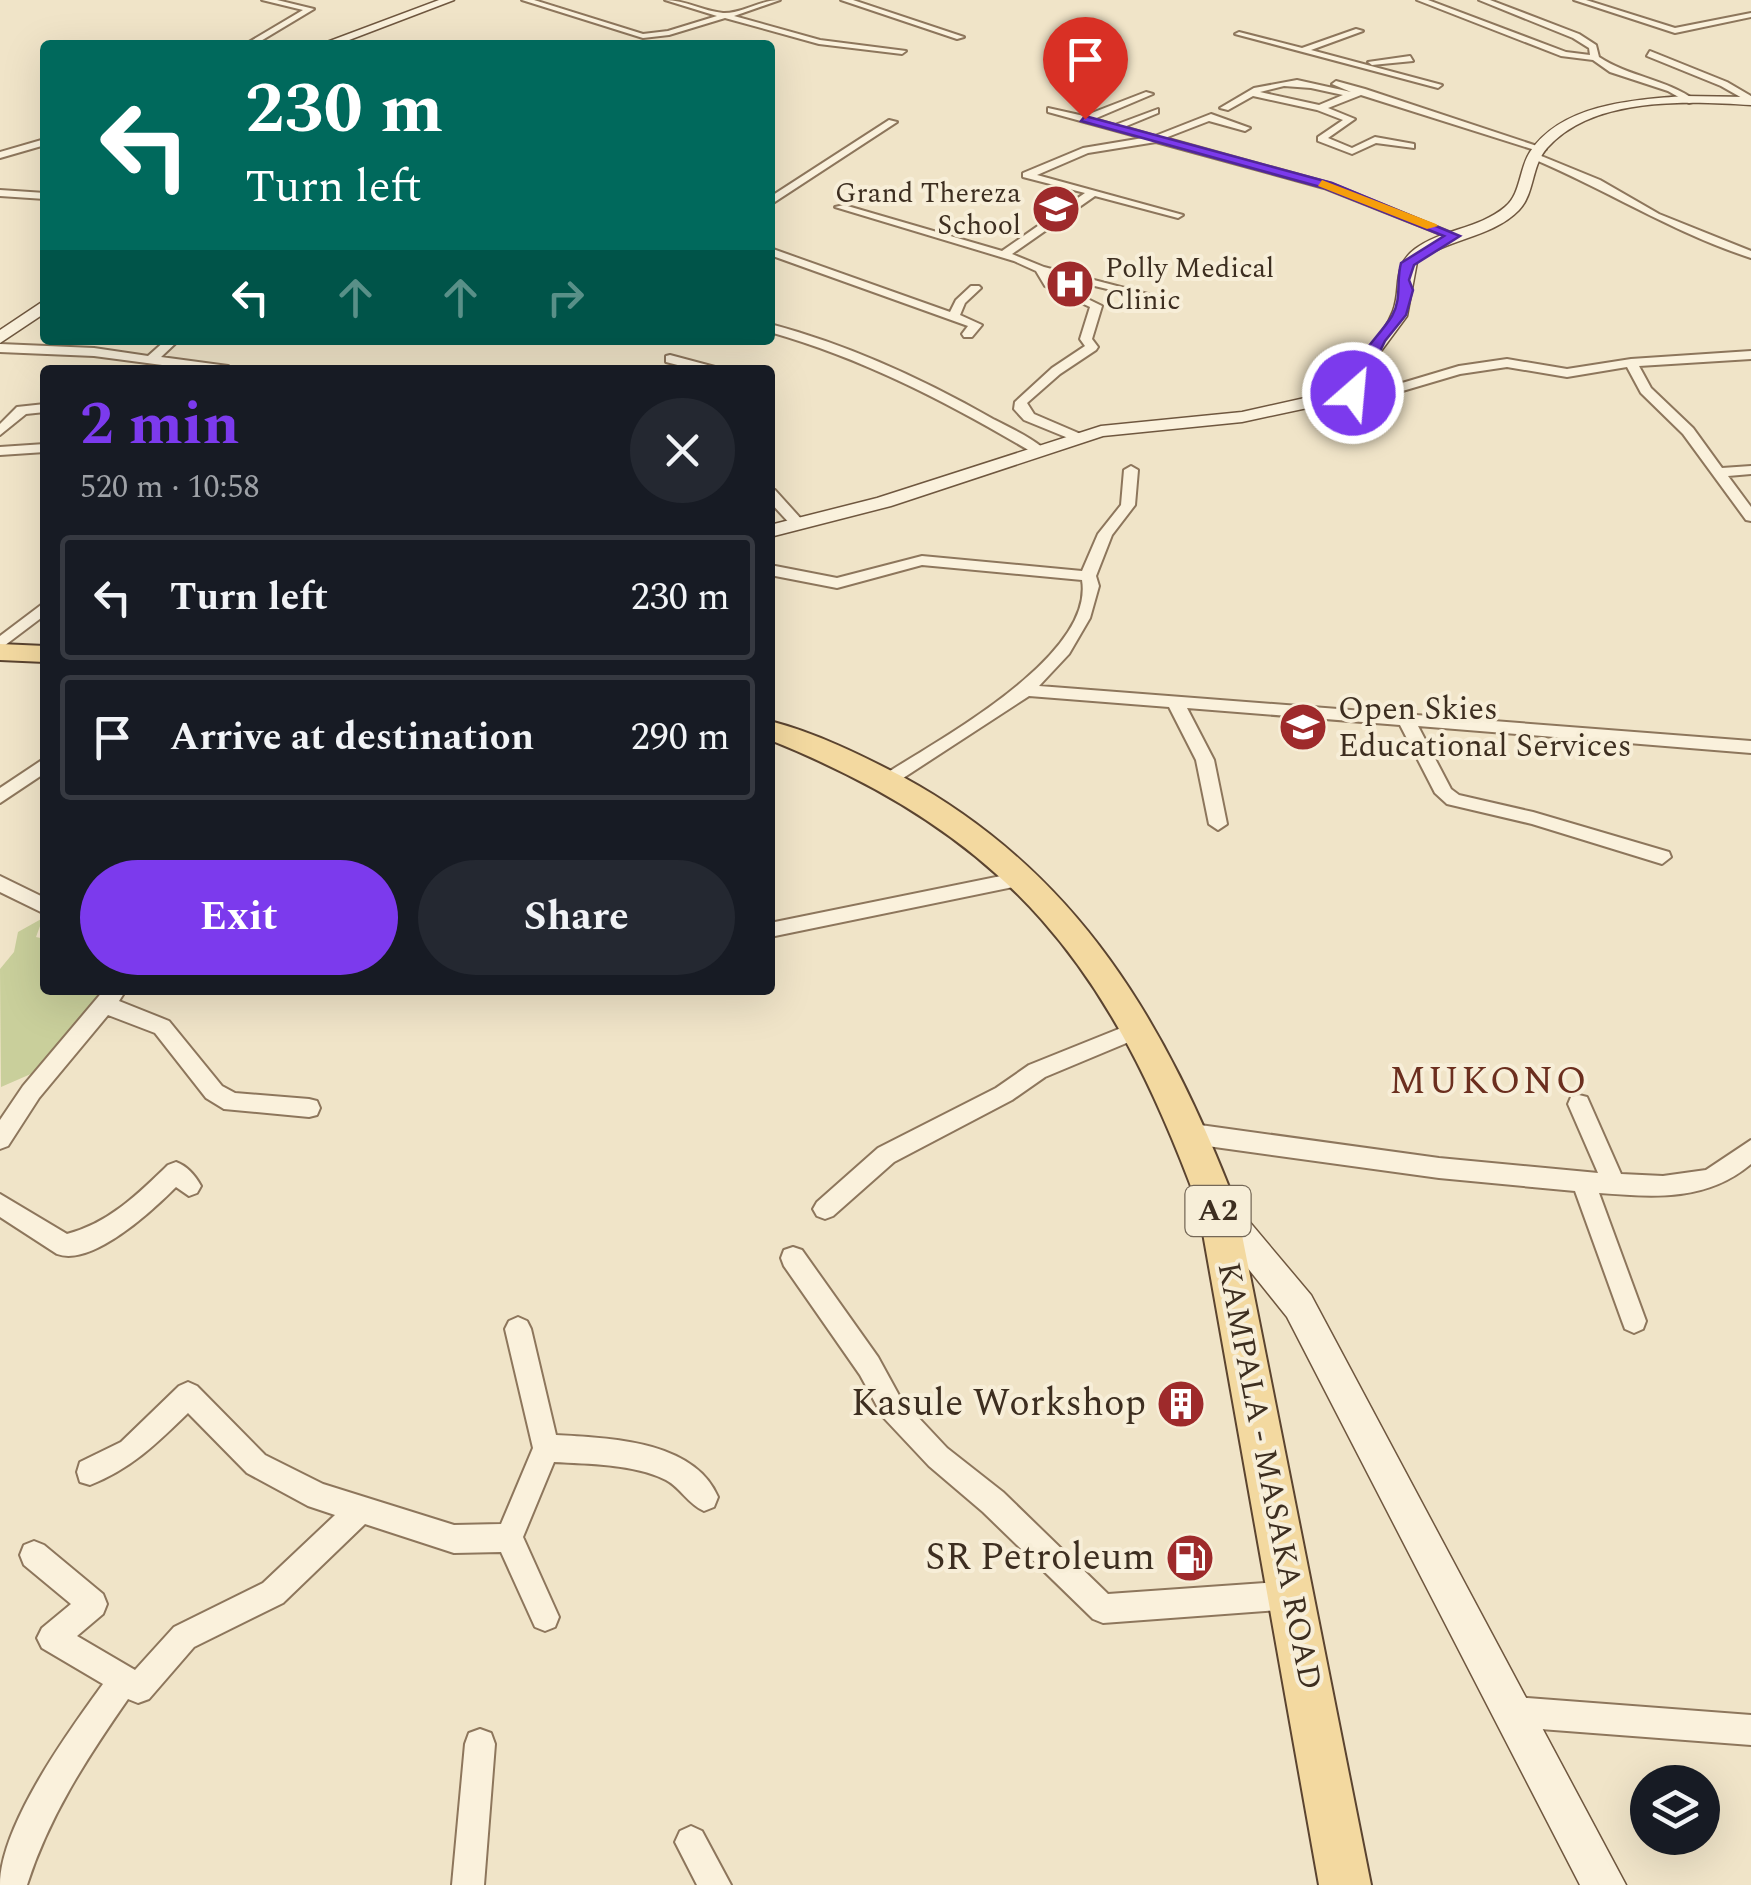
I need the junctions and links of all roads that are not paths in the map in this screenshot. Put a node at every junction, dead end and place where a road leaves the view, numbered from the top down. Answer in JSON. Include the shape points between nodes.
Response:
{"nodes":[{"id":1,"x":266,"y":0,"type":"edge"},
{"id":2,"x":449,"y":0,"type":"edge"},
{"id":3,"x":526,"y":0,"type":"edge"},
{"id":4,"x":570,"y":0,"type":"edge"},
{"id":5,"x":669,"y":0,"type":"edge"},
{"id":6,"x":776,"y":0,"type":"edge"},
{"id":7,"x":844,"y":0,"type":"edge"},
{"id":8,"x":1420,"y":0,"type":"edge"},
{"id":9,"x":1482,"y":0,"type":"edge"},
{"id":10,"x":1578,"y":0,"type":"edge"},
{"id":11,"x":545,"y":7,"type":"junction"},
{"id":12,"x":1751,"y":15,"type":"edge"},
{"id":13,"x":718,"y":16,"type":"junction"},
{"id":14,"x":1359,"y":31,"type":"dead end"},
{"id":15,"x":1239,"y":34,"type":"dead end"},
{"id":16,"x":643,"y":36,"type":"junction"},
{"id":17,"x":960,"y":37,"type":"dead end"},
{"id":18,"x":257,"y":40,"type":"edge"},
{"id":19,"x":339,"y":40,"type":"edge"},
{"id":20,"x":630,"y":40,"type":"dead end"},
{"id":21,"x":1305,"y":49,"type":"junction"},
{"id":22,"x":902,"y":51,"type":"dead end"},
{"id":23,"x":1650,"y":54,"type":"dead end"},
{"id":24,"x":1594,"y":58,"type":"junction"},
{"id":25,"x":1410,"y":59,"type":"dead end"},
{"id":26,"x":1357,"y":63,"type":"junction"},
{"id":27,"x":1336,"y":84,"type":"dead end"},
{"id":28,"x":1362,"y":91,"type":"junction"},
{"id":29,"x":1424,"y":91,"type":"dead end"},
{"id":30,"x":1251,"y":92,"type":"junction"},
{"id":31,"x":1150,"y":94,"type":"dead end"},
{"id":32,"x":1350,"y":95,"type":"junction"},
{"id":33,"x":1409,"y":96,"type":"dead end"},
{"id":34,"x":1748,"y":101,"type":"edge"},
{"id":35,"x":1395,"y":102,"type":"junction"},
{"id":36,"x":1692,"y":102,"type":"junction"},
{"id":37,"x":1225,"y":108,"type":"dead end"},
{"id":38,"x":1320,"y":108,"type":"junction"},
{"id":39,"x":1051,"y":110,"type":"dead end"},
{"id":40,"x":1155,"y":111,"type":"dead end"},
{"id":41,"x":1085,"y":119,"type":"junction"},
{"id":42,"x":892,"y":122,"type":"dead end"},
{"id":43,"x":1117,"y":128,"type":"junction"},
{"id":44,"x":1245,"y":128,"type":"dead end"},
{"id":45,"x":1155,"y":140,"type":"junction"},
{"id":46,"x":40,"y":143,"type":"edge"},
{"id":47,"x":1411,"y":146,"type":"dead end"},
{"id":48,"x":1537,"y":153,"type":"junction"},
{"id":49,"x":0,"y":155,"type":"edge"},
{"id":50,"x":0,"y":192,"type":"edge"},
{"id":51,"x":1091,"y":194,"type":"junction"},
{"id":52,"x":40,"y":196,"type":"edge"},
{"id":53,"x":775,"y":199,"type":"edge"},
{"id":54,"x":840,"y":207,"type":"dead end"},
{"id":55,"x":1178,"y":215,"type":"dead end"},
{"id":56,"x":1454,"y":236,"type":"junction"},
{"id":57,"x":775,"y":254,"type":"edge"},
{"id":58,"x":1004,"y":254,"type":"junction"},
{"id":59,"x":1751,"y":255,"type":"edge"},
{"id":60,"x":1040,"y":269,"type":"junction"},
{"id":61,"x":975,"y":288,"type":"dead end"},
{"id":62,"x":1157,"y":298,"type":"dead end"},
{"id":63,"x":40,"y":309,"type":"edge"},
{"id":64,"x":954,"y":316,"type":"junction"},
{"id":65,"x":775,"y":330,"type":"edge"},
{"id":66,"x":968,"y":334,"type":"dead end"},
{"id":67,"x":0,"y":338,"type":"edge"},
{"id":68,"x":166,"y":345,"type":"edge"},
{"id":69,"x":0,"y":348,"type":"edge"},
{"id":70,"x":1751,"y":355,"type":"edge"},
{"id":71,"x":670,"y":358,"type":"dead end"},
{"id":72,"x":150,"y":360,"type":"junction"},
{"id":73,"x":1630,"y":363,"type":"junction"},
{"id":74,"x":189,"y":365,"type":"edge"},
{"id":75,"x":693,"y":365,"type":"edge"},
{"id":76,"x":1353,"y":393,"type":"junction"},
{"id":77,"x":40,"y":408,"type":"edge"},
{"id":78,"x":0,"y":431,"type":"edge"},
{"id":79,"x":1078,"y":438,"type":"junction"},
{"id":80,"x":40,"y":448,"type":"edge"},
{"id":81,"x":0,"y":451,"type":"edge"},
{"id":82,"x":1040,"y":451,"type":"junction"},
{"id":83,"x":1131,"y":470,"type":"dead end"},
{"id":84,"x":1751,"y":470,"type":"edge"},
{"id":85,"x":1718,"y":472,"type":"junction"},
{"id":86,"x":775,"y":499,"type":"edge"},
{"id":87,"x":1751,"y":517,"type":"edge"},
{"id":88,"x":798,"y":524,"type":"junction"},
{"id":89,"x":775,"y":529,"type":"edge"},
{"id":90,"x":775,"y":571,"type":"edge"},
{"id":91,"x":1088,"y":576,"type":"junction"},
{"id":92,"x":40,"y":611,"type":"edge"},
{"id":93,"x":0,"y":644,"type":"edge"},
{"id":94,"x":0,"y":652,"type":"edge"},
{"id":95,"x":40,"y":654,"type":"edge"},
{"id":96,"x":1026,"y":690,"type":"junction"},
{"id":97,"x":1174,"y":700,"type":"junction"},
{"id":98,"x":1407,"y":722,"type":"junction"},
{"id":99,"x":775,"y":732,"type":"edge"},
{"id":100,"x":1751,"y":747,"type":"edge"},
{"id":101,"x":40,"y":768,"type":"edge"},
{"id":102,"x":888,"y":780,"type":"junction"},
{"id":103,"x":0,"y":797,"type":"edge"},
{"id":104,"x":1218,"y":824,"type":"dead end"},
{"id":105,"x":1662,"y":857,"type":"dead end"},
{"id":106,"x":1025,"y":878,"type":"junction"},
{"id":107,"x":0,"y":883,"type":"edge"},
{"id":108,"x":40,"y":904,"type":"edge"},
{"id":109,"x":775,"y":929,"type":"edge"},
{"id":110,"x":110,"y":997,"type":"edge"},
{"id":111,"x":1141,"y":1028,"type":"junction"},
{"id":112,"x":1579,"y":1104,"type":"dead end"},
{"id":113,"x":309,"y":1108,"type":"dead end"},
{"id":114,"x":1193,"y":1134,"type":"junction"},
{"id":115,"x":0,"y":1139,"type":"edge"},
{"id":116,"x":1751,"y":1150,"type":"edge"},
{"id":117,"x":1584,"y":1182,"type":"junction"},
{"id":118,"x":1614,"y":1184,"type":"junction"},
{"id":119,"x":189,"y":1186,"type":"dead end"},
{"id":120,"x":0,"y":1204,"type":"edge"},
{"id":121,"x":1217,"y":1206,"type":"junction"},
{"id":122,"x":824,"y":1209,"type":"dead end"},
{"id":123,"x":793,"y":1258,"type":"dead end"},
{"id":124,"x":1634,"y":1321,"type":"dead end"},
{"id":125,"x":518,"y":1329,"type":"dead end"},
{"id":126,"x":546,"y":1448,"type":"junction"},
{"id":127,"x":90,"y":1472,"type":"dead end"},
{"id":128,"x":704,"y":1498,"type":"dead end"},
{"id":129,"x":362,"y":1509,"type":"junction"},
{"id":130,"x":509,"y":1538,"type":"junction"},
{"id":131,"x":34,"y":1555,"type":"dead end"},
{"id":132,"x":1292,"y":1595,"type":"junction"},
{"id":133,"x":545,"y":1618,"type":"dead end"},
{"id":134,"x":124,"y":1680,"type":"junction"},
{"id":135,"x":1514,"y":1712,"type":"junction"},
{"id":136,"x":1751,"y":1730,"type":"edge"},
{"id":137,"x":480,"y":1744,"type":"dead end"},
{"id":138,"x":691,"y":1842,"type":"dead end"},
{"id":139,"x":11,"y":1885,"type":"edge"},
{"id":140,"x":468,"y":1885,"type":"edge"},
{"id":141,"x":716,"y":1885,"type":"edge"},
{"id":142,"x":1345,"y":1885,"type":"edge"},
{"id":143,"x":1604,"y":1885,"type":"edge"}],
"edges":[{"from":1,"to":18,"type":"street","via":[[313,7]]},
{"from":2,"to":19,"type":"street"},
{"from":3,"to":11,"type":"street"},
{"from":4,"to":11,"type":"street"},
{"from":5,"to":13,"type":"street"},
{"from":6,"to":13,"type":"street"},
{"from":7,"to":17,"type":"street"},
{"from":8,"to":24,"type":"street","via":[[1564,54]]},
{"from":9,"to":24,"type":"street","via":[[1576,36],[1593,47]]},
{"from":10,"to":12,"type":"street","via":[[1675,31]]},
{"from":11,"to":16,"type":"street"},
{"from":13,"to":16,"type":"street"},
{"from":13,"to":22,"type":"street","via":[[844,47]]},
{"from":14,"to":21,"type":"street"},
{"from":15,"to":21,"type":"street"},
{"from":16,"to":20,"type":"street"},
{"from":21,"to":26,"type":"street"},
{"from":23,"to":34,"type":"street"},
{"from":24,"to":36,"type":"street"},
{"from":25,"to":26,"type":"street"},
{"from":26,"to":29,"type":"street","via":[[1438,85]]},
{"from":27,"to":28,"type":"street"},
{"from":28,"to":32,"type":"street"},
{"from":28,"to":35,"type":"street"},
{"from":30,"to":32,"type":"street","via":[[1270,82],[1306,83]]},
{"from":30,"to":37,"type":"street"},
{"from":30,"to":38,"type":"street"},
{"from":31,"to":41,"type":"street"},
{"from":32,"to":38,"type":"street"},
{"from":33,"to":35,"type":"street"},
{"from":34,"to":36,"type":"street"},
{"from":35,"to":48,"type":"street"},
{"from":36,"to":48,"type":"street","via":[[1598,113],[1553,134]]},
{"from":38,"to":47,"type":"street","via":[[1350,118],[1321,139],[1330,143],[1352,150],[1376,140]]},
{"from":39,"to":41,"type":"street"},
{"from":40,"to":43,"type":"street"},
{"from":41,"to":43,"type":"street"},
{"from":42,"to":53,"type":"street"},
{"from":43,"to":45,"type":"street"},
{"from":44,"to":45,"type":"street","via":[[1209,118]]},
{"from":45,"to":51,"type":"street","via":[[1086,150],[1027,175]]},
{"from":45,"to":56,"type":"street","via":[[1328,186]]},
{"from":46,"to":49,"type":"street"},
{"from":48,"to":56,"type":"street","via":[[1517,205]]},
{"from":48,"to":59,"type":"street","via":[[1654,216]]},
{"from":50,"to":52,"type":"street"},
{"from":51,"to":55,"type":"street"},
{"from":51,"to":58,"type":"street"},
{"from":54,"to":58,"type":"street"},
{"from":56,"to":76,"type":"street","via":[[1408,263],[1399,315]]},
{"from":57,"to":64,"type":"street"},
{"from":58,"to":60,"type":"street"},
{"from":60,"to":62,"type":"street"},
{"from":60,"to":79,"type":"street","via":[[1049,284],[1096,306],[1086,339],[1092,346],[1020,406],[1029,417]]},
{"from":61,"to":64,"type":"street"},
{"from":63,"to":67,"type":"street"},
{"from":64,"to":66,"type":"street","via":[[976,325]]},
{"from":65,"to":82,"type":"street","via":[[886,368]]},
{"from":68,"to":72,"type":"street"},
{"from":69,"to":72,"type":"street"},
{"from":70,"to":73,"type":"street"},
{"from":71,"to":75,"type":"street"},
{"from":72,"to":74,"type":"street"},
{"from":73,"to":76,"type":"street","via":[[1567,373],[1506,363],[1372,396]]},
{"from":73,"to":85,"type":"street"},
{"from":76,"to":79,"type":"street","via":[[1242,417]]},
{"from":77,"to":78,"type":"street","via":[[22,410]]},
{"from":79,"to":82,"type":"street"},
{"from":80,"to":81,"type":"street"},
{"from":82,"to":88,"type":"street"},
{"from":83,"to":91,"type":"street","via":[[1128,505],[1105,534]]},
{"from":84,"to":85,"type":"street"},
{"from":85,"to":87,"type":"street"},
{"from":86,"to":88,"type":"street"},
{"from":88,"to":89,"type":"street"},
{"from":90,"to":91,"type":"street","via":[[838,583],[922,560]]},
{"from":91,"to":96,"type":"street","via":[[1082,618],[1063,651]]},
{"from":92,"to":93,"type":"street"},
{"from":94,"to":95,"type":"main road"},
{"from":96,"to":97,"type":"street"},
{"from":96,"to":102,"type":"street"},
{"from":97,"to":98,"type":"street"},
{"from":97,"to":104,"type":"street","via":[[1205,760]]},
{"from":98,"to":100,"type":"street"},
{"from":98,"to":105,"type":"street","via":[[1453,800]]},
{"from":99,"to":102,"type":"main road","name":"KAMPALA - MASAKA ROAD","number":"A2"},
{"from":101,"to":103,"type":"street"},
{"from":102,"to":106,"type":"main road","name":"KAMPALA - MASAKA ROAD","number":"A2"},
{"from":106,"to":109,"type":"street"},
{"from":106,"to":111,"type":"main road","name":"KAMPALA - MASAKA ROAD","number":"A2","via":[[1063,917]]},
{"from":107,"to":108,"type":"street"},
{"from":110,"to":113,"type":"street","via":[[162,1027],[214,1092],[232,1102]]},
{"from":110,"to":115,"type":"street","via":[[30,1092]]},
{"from":111,"to":114,"type":"main road","name":"KAMPALA - MASAKA ROAD","number":"A2"},
{"from":111,"to":122,"type":"street","via":[[1037,1071],[886,1155]]},
{"from":112,"to":118,"type":"street"},
{"from":114,"to":117,"type":"street"},
{"from":114,"to":121,"type":"main road","name":"KAMPALA - MASAKA ROAD","number":"A2"},
{"from":116,"to":118,"type":"street","via":[[1708,1180]]},
{"from":117,"to":118,"type":"street"},
{"from":117,"to":124,"type":"street"},
{"from":119,"to":120,"type":"street","via":[[176,1172],[127,1220],[65,1246]]},
{"from":121,"to":132,"type":"main road","name":"KAMPALA - MASAKA ROAD","number":"A2"},
{"from":121,"to":135,"type":"street","via":[[1298,1306]]},
{"from":123,"to":132,"type":"street","via":[[892,1408],[1104,1609]]},
{"from":125,"to":126,"type":"street"},
{"from":126,"to":128,"type":"street","via":[[613,1452],[675,1469]]},
{"from":126,"to":130,"type":"street"},
{"from":127,"to":129,"type":"street","via":[[130,1451],[188,1395],[256,1464],[318,1496]]},
{"from":129,"to":130,"type":"street","via":[[454,1539]]},
{"from":129,"to":134,"type":"street","via":[[274,1593],[184,1637],[138,1688]]},
{"from":130,"to":133,"type":"street"},
{"from":131,"to":134,"type":"street","via":[[93,1604],[52,1638]]},
{"from":132,"to":142,"type":"main road","name":"KAMPALA - MASAKA ROAD","number":"A2"},
{"from":134,"to":139,"type":"street","via":[[72,1752],[26,1835]]},
{"from":135,"to":136,"type":"street"},
{"from":135,"to":143,"type":"street"},
{"from":137,"to":140,"type":"street"},
{"from":138,"to":141,"type":"street"}]}
